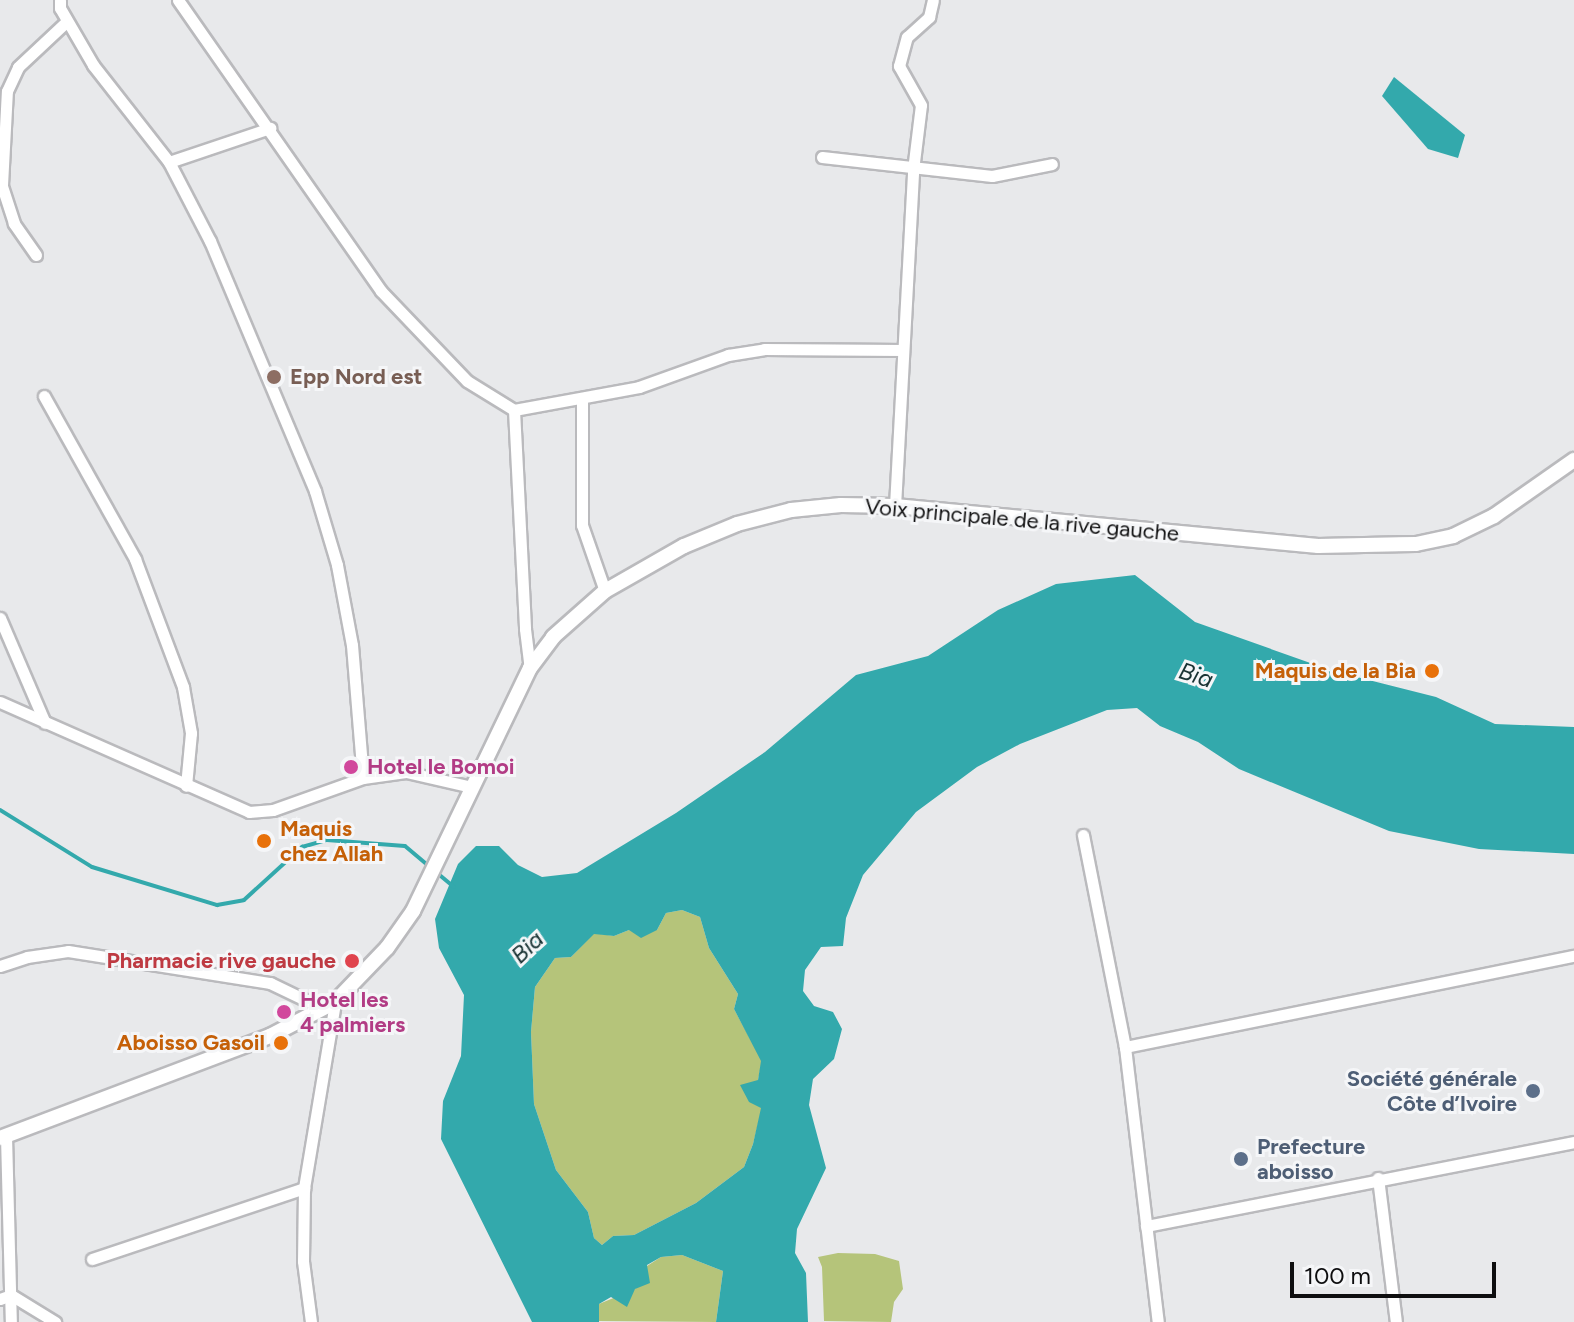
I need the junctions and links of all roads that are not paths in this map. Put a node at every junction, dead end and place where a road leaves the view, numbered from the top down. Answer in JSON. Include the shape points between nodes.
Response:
{"nodes":[{"id":1,"x":60,"y":0,"type":"edge"},
{"id":2,"x":179,"y":0,"type":"edge"},
{"id":3,"x":933,"y":0,"type":"edge"},
{"id":4,"x":67,"y":21,"type":"junction"},
{"id":5,"x":270,"y":128,"type":"junction"},
{"id":6,"x":822,"y":157,"type":"dead end"},
{"id":7,"x":169,"y":162,"type":"junction"},
{"id":8,"x":1052,"y":164,"type":"dead end"},
{"id":9,"x":913,"y":170,"type":"junction"},
{"id":10,"x":36,"y":255,"type":"dead end"},
{"id":11,"x":903,"y":350,"type":"junction"},
{"id":12,"x":44,"y":396,"type":"dead end"},
{"id":13,"x":582,"y":399,"type":"junction"},
{"id":14,"x":514,"y":410,"type":"junction"},
{"id":15,"x":1574,"y":460,"type":"edge"},
{"id":16,"x":895,"y":506,"type":"junction"},
{"id":17,"x":605,"y":591,"type":"junction"},
{"id":18,"x":0,"y":618,"type":"edge"},
{"id":19,"x":530,"y":668,"type":"junction"},
{"id":20,"x":0,"y":702,"type":"edge"},
{"id":21,"x":45,"y":723,"type":"junction"},
{"id":22,"x":363,"y":778,"type":"junction"},
{"id":23,"x":186,"y":786,"type":"junction"},
{"id":24,"x":472,"y":787,"type":"junction"},
{"id":25,"x":1083,"y":835,"type":"dead end"},
{"id":26,"x":1574,"y":956,"type":"edge"},
{"id":27,"x":0,"y":966,"type":"edge"},
{"id":28,"x":329,"y":1005,"type":"junction"},
{"id":29,"x":1125,"y":1047,"type":"junction"},
{"id":30,"x":3,"y":1137,"type":"edge"},
{"id":31,"x":1574,"y":1142,"type":"edge"},
{"id":32,"x":1378,"y":1178,"type":"junction"},
{"id":33,"x":304,"y":1188,"type":"junction"},
{"id":34,"x":1146,"y":1226,"type":"junction"},
{"id":35,"x":92,"y":1259,"type":"dead end"},
{"id":36,"x":6,"y":1297,"type":"edge"},
{"id":37,"x":11,"y":1322,"type":"edge"},
{"id":38,"x":55,"y":1322,"type":"edge"},
{"id":39,"x":311,"y":1322,"type":"edge"},
{"id":40,"x":1158,"y":1322,"type":"edge"},
{"id":41,"x":1396,"y":1322,"type":"edge"}],
"edges":[{"from":1,"to":4,"type":"street"},
{"from":2,"to":5,"type":"street"},
{"from":3,"to":9,"type":"street","via":[[929,17],[907,37],[899,66],[921,105]]},
{"from":4,"to":7,"type":"street","via":[[93,65]]},
{"from":4,"to":10,"type":"street","via":[[18,67],[7,91],[2,185],[14,223]]},
{"from":5,"to":7,"type":"street"},
{"from":5,"to":14,"type":"street","via":[[381,291],[467,381]]},
{"from":6,"to":9,"type":"street"},
{"from":7,"to":22,"type":"street","via":[[210,241],[315,491],[337,565],[352,645]]},
{"from":8,"to":9,"type":"street","via":[[992,176]]},
{"from":9,"to":11,"type":"street"},
{"from":11,"to":13,"type":"street","via":[[764,349]]},
{"from":11,"to":16,"type":"street"},
{"from":12,"to":23,"type":"street","via":[[135,559],[183,687],[191,733]]},
{"from":13,"to":14,"type":"street"},
{"from":13,"to":17,"type":"street","via":[[582,525]]},
{"from":14,"to":19,"type":"street"},
{"from":15,"to":16,"type":"street","name":"Voix principale de la rive gauche","via":[[1494,516],[1453,536],[1416,544],[1318,546]]},
{"from":16,"to":17,"type":"street","name":"Voix principale de la rive gauche","via":[[791,510],[737,524],[684,546]]},
{"from":17,"to":19,"type":"street","name":"Voix principale de la rive gauche","via":[[553,637]]},
{"from":18,"to":21,"type":"street"},
{"from":19,"to":24,"type":"street","name":"Voix principale de la rive gauche"},
{"from":20,"to":21,"type":"street"},
{"from":21,"to":23,"type":"street"},
{"from":22,"to":23,"type":"street","via":[[262,813]]},
{"from":22,"to":24,"type":"street","via":[[406,772]]},
{"from":24,"to":28,"type":"street","name":"Voix principale de la rive gauche","via":[[413,911],[387,948]]},
{"from":25,"to":29,"type":"street"},
{"from":26,"to":29,"type":"street"},
{"from":27,"to":28,"type":"street","via":[[68,951],[270,983]]},
{"from":28,"to":30,"type":"street","name":"Voix principale de la rive gauche","via":[[270,1036]]},
{"from":28,"to":33,"type":"street"},
{"from":29,"to":34,"type":"street"},
{"from":30,"to":36,"type":"street"},
{"from":31,"to":32,"type":"street"},
{"from":32,"to":34,"type":"street"},
{"from":32,"to":41,"type":"street"},
{"from":33,"to":35,"type":"street"},
{"from":33,"to":39,"type":"street","via":[[303,1261]]},
{"from":34,"to":40,"type":"street"},
{"from":36,"to":37,"type":"street"},
{"from":36,"to":38,"type":"street"}]}
